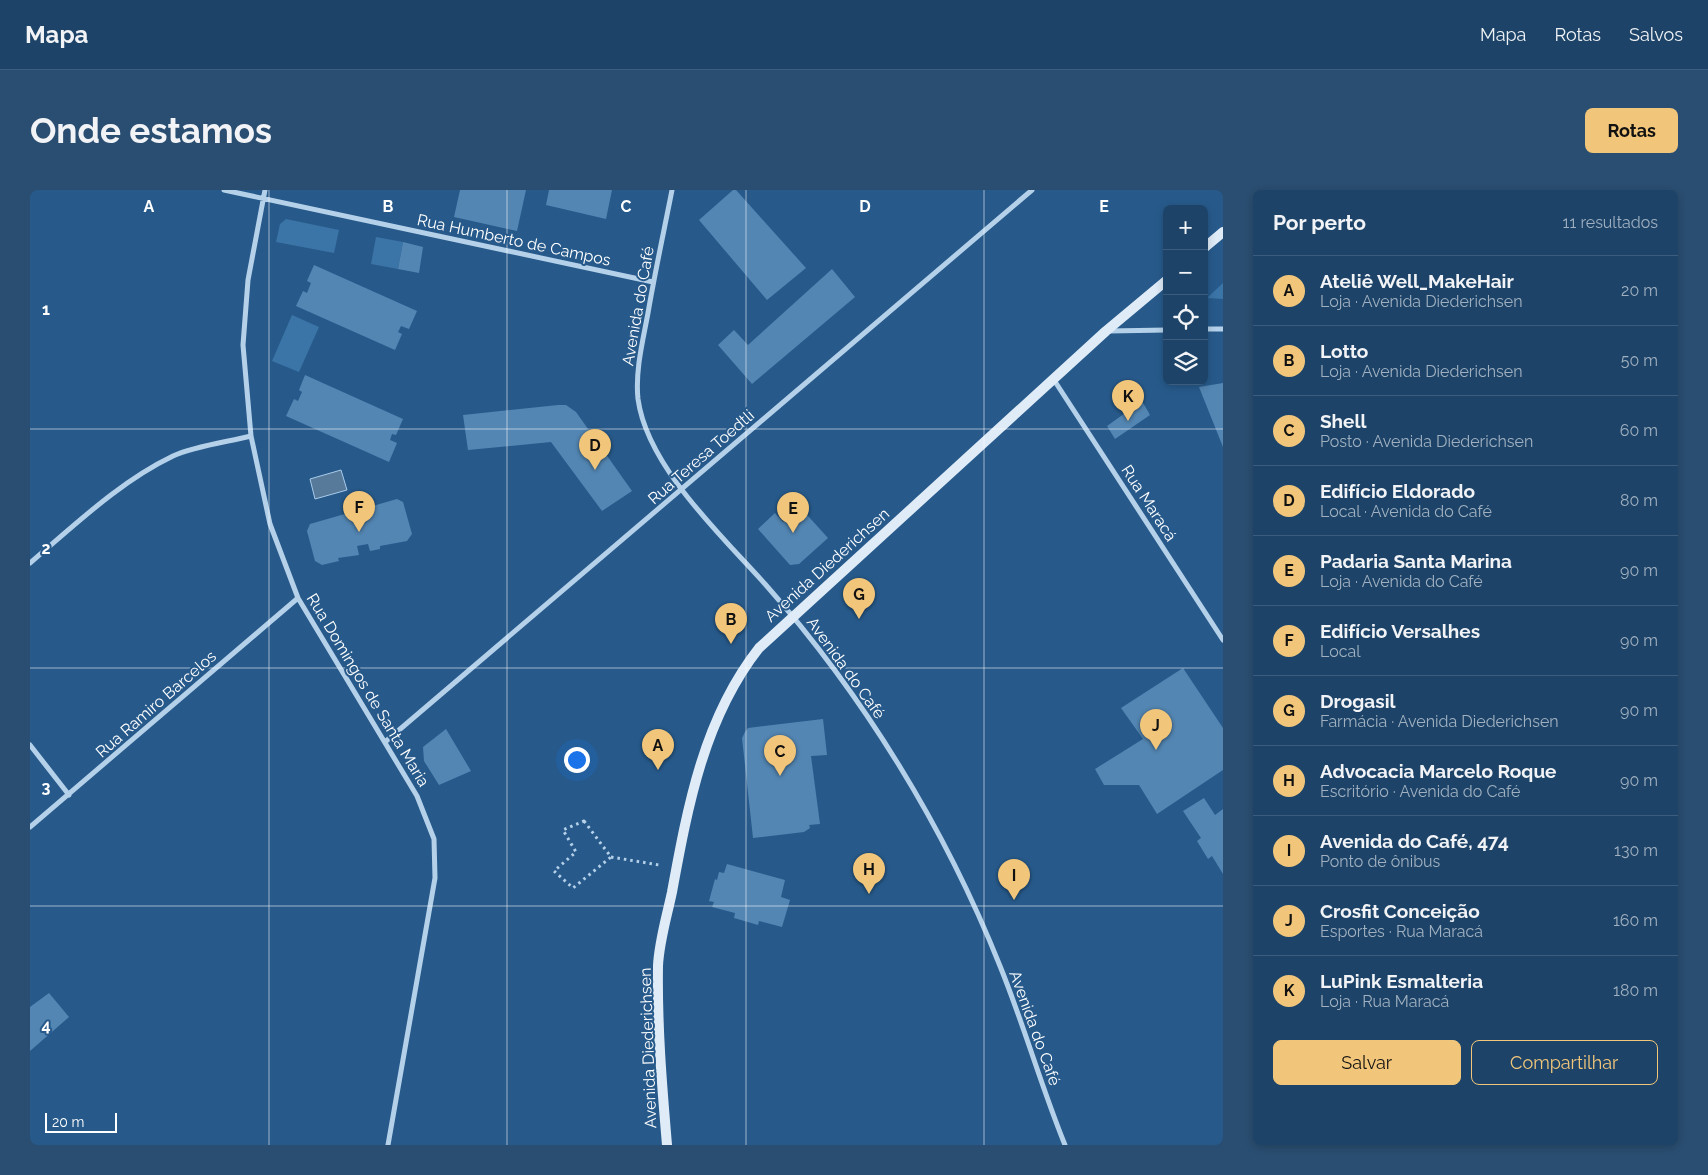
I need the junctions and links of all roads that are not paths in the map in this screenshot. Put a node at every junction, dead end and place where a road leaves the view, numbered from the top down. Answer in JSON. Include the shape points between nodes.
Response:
{"nodes":[{"id":1,"x":224,"y":190,"type":"edge"},
{"id":2,"x":265,"y":190,"type":"edge"},
{"id":3,"x":672,"y":190,"type":"edge"},
{"id":4,"x":1032,"y":190,"type":"edge"},
{"id":5,"x":263,"y":198,"type":"junction"},
{"id":6,"x":1223,"y":232,"type":"edge"},
{"id":7,"x":1208,"y":245,"type":"edge"},
{"id":8,"x":654,"y":282,"type":"junction"},
{"id":9,"x":1163,"y":283,"type":"edge"},
{"id":10,"x":1223,"y":329,"type":"edge"},
{"id":11,"x":1163,"y":330,"type":"edge"},
{"id":12,"x":1208,"y":330,"type":"edge"},
{"id":13,"x":1106,"y":331,"type":"junction"},
{"id":14,"x":1054,"y":380,"type":"junction"},
{"id":15,"x":251,"y":436,"type":"junction"},
{"id":16,"x":682,"y":490,"type":"junction"},
{"id":17,"x":30,"y":563,"type":"edge"},
{"id":18,"x":298,"y":598,"type":"junction"},
{"id":19,"x":793,"y":616,"type":"junction"},
{"id":20,"x":1223,"y":640,"type":"edge"},
{"id":21,"x":385,"y":742,"type":"junction"},
{"id":22,"x":30,"y":745,"type":"edge"},
{"id":23,"x":69,"y":795,"type":"junction"},
{"id":24,"x":30,"y":827,"type":"edge"},
{"id":25,"x":388,"y":1145,"type":"edge"},
{"id":26,"x":667,"y":1145,"type":"edge"},
{"id":27,"x":1065,"y":1145,"type":"edge"}],
"edges":[{"from":1,"to":5,"type":"street","name":"Rua Humberto de Campos"},
{"from":2,"to":5,"type":"street","name":"Rua Domingos de Santa Maria"},
{"from":3,"to":8,"type":"street","name":"Avenida do Café"},
{"from":4,"to":16,"type":"street","name":"Rua Teresa Toedtli"},
{"from":5,"to":8,"type":"street","name":"Rua Humberto de Campos"},
{"from":5,"to":15,"type":"street","name":"Rua Domingos de Santa Maria","via":[[248,280],[244,324],[244,365]]},
{"from":6,"to":7,"type":"street"},
{"from":8,"to":16,"type":"street","name":"Avenida do Café","via":[[640,352],[638,399],[653,448]]},
{"from":9,"to":13,"type":"street","name":"Avenida Diederichsen"},
{"from":10,"to":12,"type":"street"},
{"from":11,"to":13,"type":"street"},
{"from":13,"to":14,"type":"street","name":"Avenida Diederichsen"},
{"from":14,"to":19,"type":"street","name":"Avenida Diederichsen"},
{"from":14,"to":20,"type":"street","name":"Rua Maracá"},
{"from":15,"to":17,"type":"street","via":[[175,455],[143,473],[106,499]]},
{"from":15,"to":18,"type":"street","name":"Rua Domingos de Santa Maria","via":[[270,524]]},
{"from":16,"to":19,"type":"street","name":"Avenida do Café"},
{"from":16,"to":21,"type":"street","name":"Rua Teresa Toedtli"},
{"from":18,"to":21,"type":"street","name":"Rua Domingos de Santa Maria"},
{"from":18,"to":23,"type":"street","name":"Rua Ramiro Barcelos"},
{"from":19,"to":26,"type":"street","name":"Avenida Diederichsen","via":[[747,663],[722,705],[702,754],[687,810],[658,965]]},
{"from":19,"to":27,"type":"street","name":"Avenida do Café","via":[[866,713],[932,823],[1000,967]]},
{"from":21,"to":25,"type":"street","name":"Rua Domingos de Santa Maria","via":[[417,796],[430,826],[435,856],[435,878],[423,952]]},
{"from":22,"to":23,"type":"street"},
{"from":23,"to":24,"type":"street","name":"Rua Ramiro Barcelos"}]}
